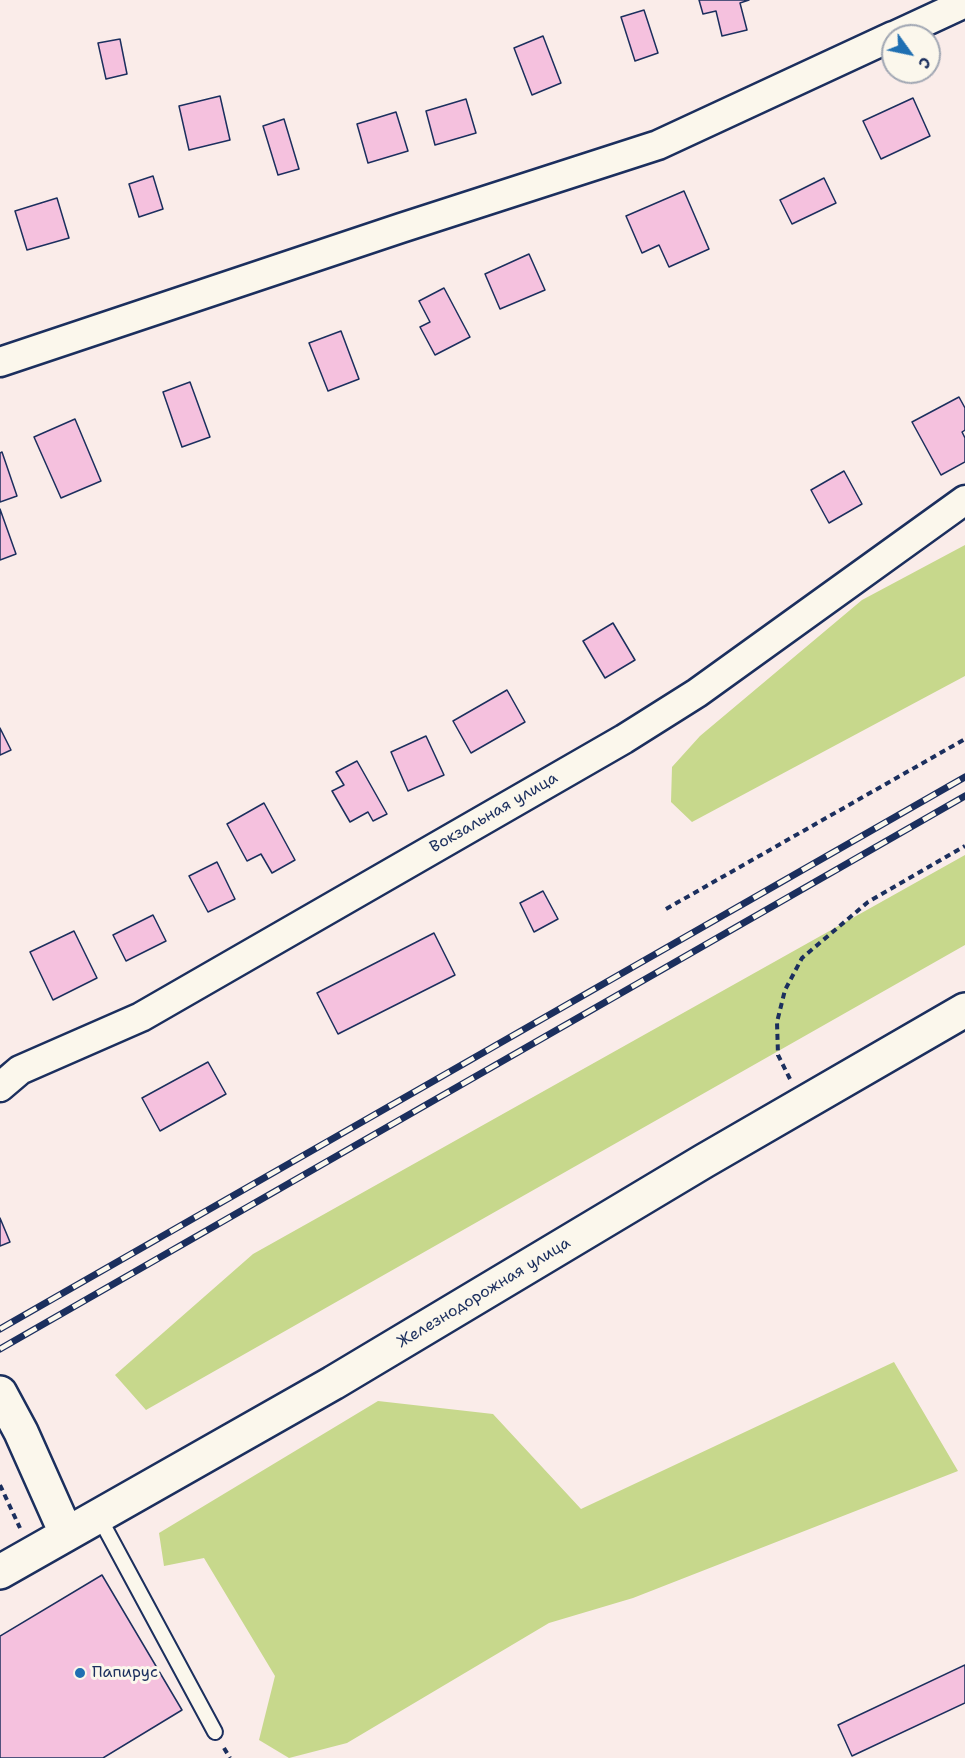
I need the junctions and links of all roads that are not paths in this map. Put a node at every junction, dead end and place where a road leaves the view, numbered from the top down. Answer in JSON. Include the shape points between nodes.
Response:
{"nodes":[{"id":1,"x":965,"y":3,"type":"edge"},
{"id":2,"x":919,"y":24,"type":"edge"},
{"id":3,"x":881,"y":42,"type":"edge"},
{"id":4,"x":0,"y":362,"type":"edge"},
{"id":5,"x":965,"y":500,"type":"edge"},
{"id":6,"x":965,"y":1010,"type":"edge"},
{"id":7,"x":0,"y":1087,"type":"edge"},
{"id":8,"x":0,"y":1393,"type":"edge"},
{"id":9,"x":98,"y":1515,"type":"junction"},
{"id":10,"x":66,"y":1533,"type":"junction"},
{"id":11,"x":0,"y":1572,"type":"edge"},
{"id":12,"x":215,"y":1732,"type":"dead end"}],
"edges":[{"from":1,"to":2,"type":"street"},
{"from":3,"to":4,"type":"street","via":[[658,145]]},
{"from":5,"to":7,"type":"street","name":"Вокзальная улица","via":[[697,693],[624,739],[141,1017],[20,1070]]},
{"from":6,"to":9,"type":"main road","name":"Железнодорожная улица","via":[[333,1383]]},
{"from":8,"to":10,"type":"main road"},
{"from":9,"to":10,"type":"main road","name":"Железнодорожная улица"},
{"from":9,"to":12,"type":"lane"},
{"from":10,"to":11,"type":"main road","name":"Железнодорожная улица"}]}
